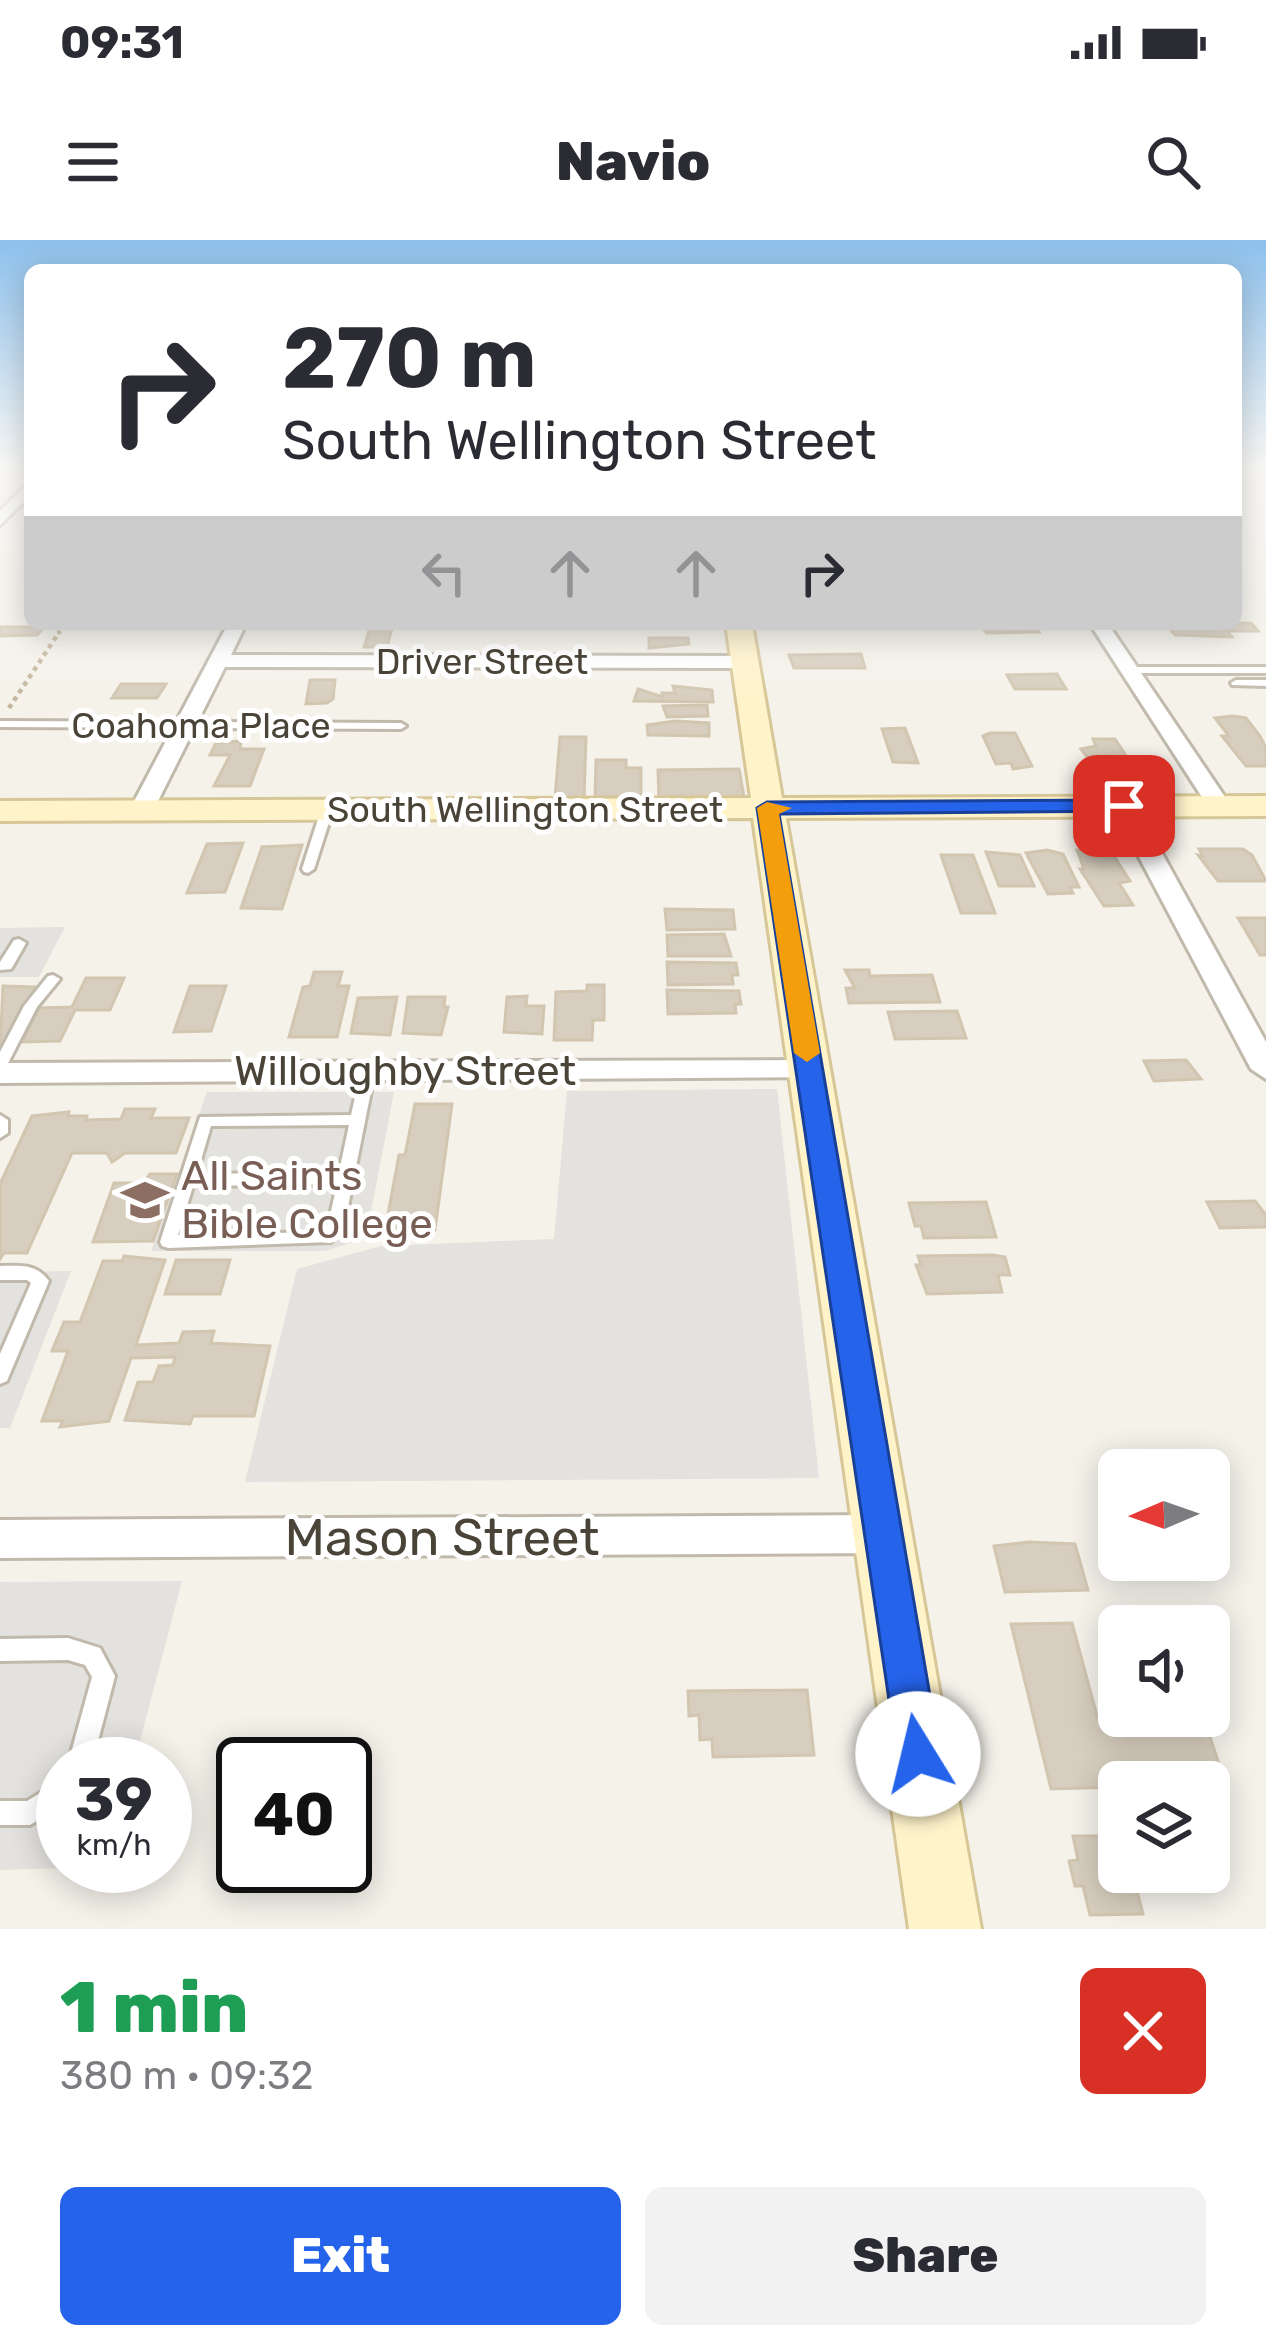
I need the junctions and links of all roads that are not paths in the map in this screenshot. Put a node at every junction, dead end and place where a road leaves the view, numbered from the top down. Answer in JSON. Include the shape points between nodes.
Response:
{"nodes":[{"id":1,"x":234,"y":630,"type":"edge"},
{"id":2,"x":740,"y":630,"type":"edge"},
{"id":3,"x":1103,"y":630,"type":"edge"},
{"id":4,"x":219,"y":661,"type":"junction"},
{"id":5,"x":745,"y":662,"type":"junction"},
{"id":6,"x":1129,"y":670,"type":"junction"},
{"id":7,"x":1266,"y":670,"type":"edge"},
{"id":8,"x":1236,"y":683,"type":"dead end"},
{"id":9,"x":1266,"y":683,"type":"edge"},
{"id":10,"x":0,"y":722,"type":"edge"},
{"id":11,"x":186,"y":725,"type":"junction"},
{"id":12,"x":401,"y":726,"type":"dead end"},
{"id":13,"x":1124,"y":806,"type":"junction"},
{"id":14,"x":1219,"y":806,"type":"junction"},
{"id":15,"x":1266,"y":806,"type":"edge"},
{"id":16,"x":767,"y":808,"type":"junction"},
{"id":17,"x":328,"y":810,"type":"junction"},
{"id":18,"x":0,"y":811,"type":"edge"},
{"id":19,"x":142,"y":811,"type":"junction"},
{"id":20,"x":308,"y":869,"type":"dead end"},
{"id":21,"x":0,"y":943,"type":"edge"},
{"id":22,"x":3,"y":966,"type":"edge"},
{"id":23,"x":53,"y":980,"type":"dead end"},
{"id":24,"x":0,"y":1069,"type":"edge"},
{"id":25,"x":1266,"y":1069,"type":"edge"},
{"id":26,"x":810,"y":1070,"type":"junction"},
{"id":27,"x":368,"y":1071,"type":"junction"},
{"id":28,"x":0,"y":1120,"type":"edge"},
{"id":29,"x":358,"y":1120,"type":"junction"},
{"id":30,"x":0,"y":1133,"type":"edge"},
{"id":31,"x":346,"y":1178,"type":"junction"},
{"id":32,"x":187,"y":1180,"type":"junction"},
{"id":33,"x":0,"y":1273,"type":"edge"},
{"id":34,"x":0,"y":1376,"type":"edge"},
{"id":35,"x":885,"y":1534,"type":"junction"},
{"id":36,"x":0,"y":1539,"type":"edge"},
{"id":37,"x":0,"y":1650,"type":"edge"},
{"id":38,"x":87,"y":1737,"type":"edge"},
{"id":39,"x":36,"y":1809,"type":"edge"},
{"id":40,"x":0,"y":1813,"type":"edge"},
{"id":41,"x":945,"y":1929,"type":"edge"}],
"edges":[{"from":1,"to":4,"type":"street"},
{"from":2,"to":5,"type":"street"},
{"from":3,"to":6,"type":"street"},
{"from":4,"to":5,"type":"street","name":"Driver Street"},
{"from":4,"to":11,"type":"street"},
{"from":5,"to":16,"type":"street"},
{"from":6,"to":7,"type":"lane"},
{"from":6,"to":14,"type":"street"},
{"from":8,"to":9,"type":"lane"},
{"from":10,"to":11,"type":"lane","name":"Coahoma Place"},
{"from":11,"to":12,"type":"lane","name":"Coahoma Place"},
{"from":11,"to":19,"type":"street"},
{"from":13,"to":14,"type":"street","name":"South Wellington Street"},
{"from":13,"to":16,"type":"street","name":"South Wellington Street"},
{"from":13,"to":25,"type":"street"},
{"from":14,"to":15,"type":"street","name":"South Wellington Street"},
{"from":16,"to":17,"type":"street","name":"South Wellington Street"},
{"from":16,"to":26,"type":"street"},
{"from":17,"to":19,"type":"street","name":"South Wellington Street"},
{"from":17,"to":20,"type":"lane"},
{"from":18,"to":19,"type":"street","name":"South Wellington Street"},
{"from":21,"to":22,"type":"lane","via":[[19,943]]},
{"from":23,"to":24,"type":"lane"},
{"from":24,"to":27,"type":"street","name":"Willoughby Street"},
{"from":26,"to":27,"type":"street","name":"Willoughby Street"},
{"from":26,"to":35,"type":"street"},
{"from":27,"to":29,"type":"lane"},
{"from":28,"to":30,"type":"lane"},
{"from":29,"to":31,"type":"lane"},
{"from":29,"to":32,"type":"lane","via":[[205,1121]]},
{"from":31,"to":32,"type":"lane"},
{"from":31,"to":32,"type":"lane","via":[[336,1227],[325,1238],[168,1243]]},
{"from":33,"to":34,"type":"lane","via":[[40,1281]]},
{"from":35,"to":36,"type":"street","name":"Mason Street"},
{"from":35,"to":41,"type":"street"},
{"from":37,"to":38,"type":"lane","via":[[92,1655],[104,1676]]},
{"from":39,"to":40,"type":"lane"}]}
